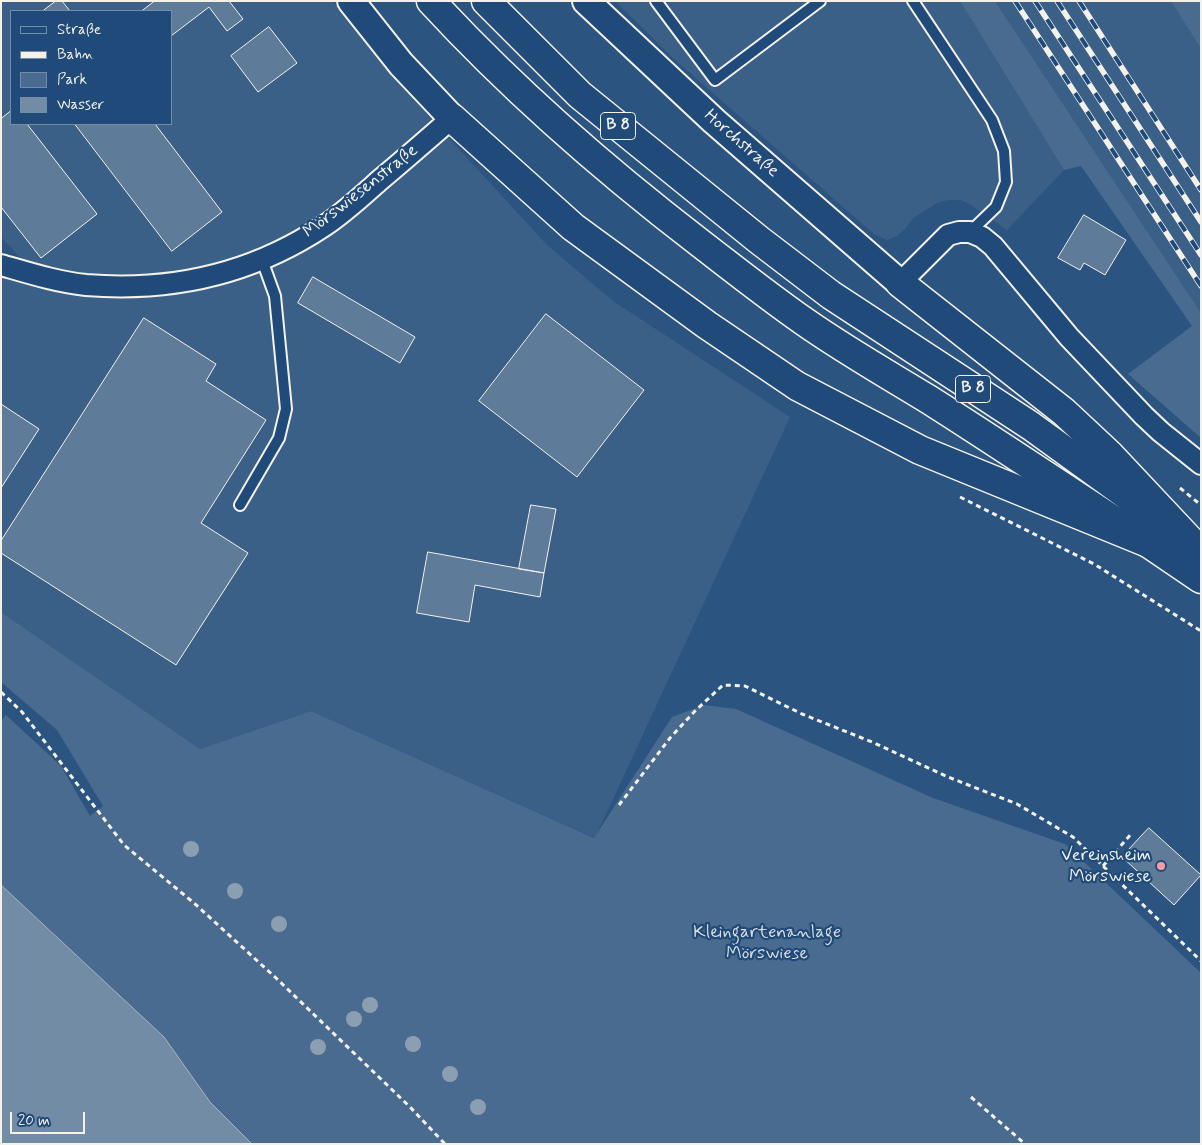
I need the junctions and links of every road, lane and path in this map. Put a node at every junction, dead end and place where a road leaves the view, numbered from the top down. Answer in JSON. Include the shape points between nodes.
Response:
{"nodes":[{"id":1,"x":351,"y":1,"type":"edge"},
{"id":2,"x":431,"y":1,"type":"edge"},
{"id":3,"x":486,"y":1,"type":"edge"},
{"id":4,"x":586,"y":1,"type":"edge"},
{"id":5,"x":656,"y":1,"type":"edge"},
{"id":6,"x":820,"y":1,"type":"edge"},
{"id":7,"x":913,"y":1,"type":"edge"},
{"id":8,"x":452,"y":118,"type":"junction"},
{"id":9,"x":970,"y":232,"type":"junction"},
{"id":10,"x":262,"y":260,"type":"junction"},
{"id":11,"x":1,"y":265,"type":"edge"},
{"id":12,"x":900,"y":283,"type":"junction"},
{"id":13,"x":1201,"y":464,"type":"edge"},
{"id":14,"x":240,"y":505,"type":"dead end"},
{"id":15,"x":1148,"y":543,"type":"junction"},
{"id":16,"x":1194,"y":546,"type":"edge"},
{"id":17,"x":1201,"y":579,"type":"edge"},
{"id":18,"x":1,"y":692,"type":"edge"},
{"id":19,"x":619,"y":805,"type":"dead end"},
{"id":20,"x":1131,"y":834,"type":"dead end"},
{"id":21,"x":1103,"y":866,"type":"junction"},
{"id":22,"x":1201,"y":961,"type":"edge"},
{"id":23,"x":971,"y":1097,"type":"dead end"},
{"id":24,"x":446,"y":1144,"type":"edge"},
{"id":25,"x":1025,"y":1144,"type":"edge"}],
"edges":[{"from":1,"to":8,"type":"street","via":[[401,64]]},
{"from":2,"to":15,"type":"main road","number":"B 8","via":[[563,131],[644,200],[737,272],[843,348],[928,399]]},
{"from":3,"to":16,"type":"main road","number":"B 8","via":[[580,95],[759,240],[831,295],[1031,426]]},
{"from":4,"to":12,"type":"street","name":"Horchstraße","via":[[714,121]]},
{"from":5,"to":6,"type":"lane","via":[[715,80]]},
{"from":7,"to":9,"type":"lane","via":[[992,120],[1004,150],[1006,182],[996,206]]},
{"from":8,"to":10,"type":"street","name":"Mörswiesenstraße","via":[[326,225]]},
{"from":8,"to":15,"type":"main road","via":[[573,227],[797,386],[920,450]]},
{"from":9,"to":12,"type":"street","via":[[948,235]]},
{"from":9,"to":13,"type":"street","via":[[993,246],[1069,337],[1144,416]]},
{"from":10,"to":11,"type":"street","name":"Mörswiesenstraße","via":[[192,281],[134,287],[42,277]]},
{"from":10,"to":14,"type":"lane","via":[[275,296],[286,409],[280,438]]},
{"from":12,"to":16,"type":"main road","via":[[1064,412],[1110,455]]},
{"from":15,"to":17,"type":"main road","number":"B 8"},
{"from":18,"to":24,"type":"path","via":[[22,712],[124,846],[194,903],[276,978]]},
{"from":19,"to":21,"type":"path","via":[[695,711],[723,686],[746,686],[802,714],[1017,804],[1073,836]]},
{"from":20,"to":21,"type":"path"},
{"from":21,"to":22,"type":"path"},
{"from":23,"to":25,"type":"path"}]}
